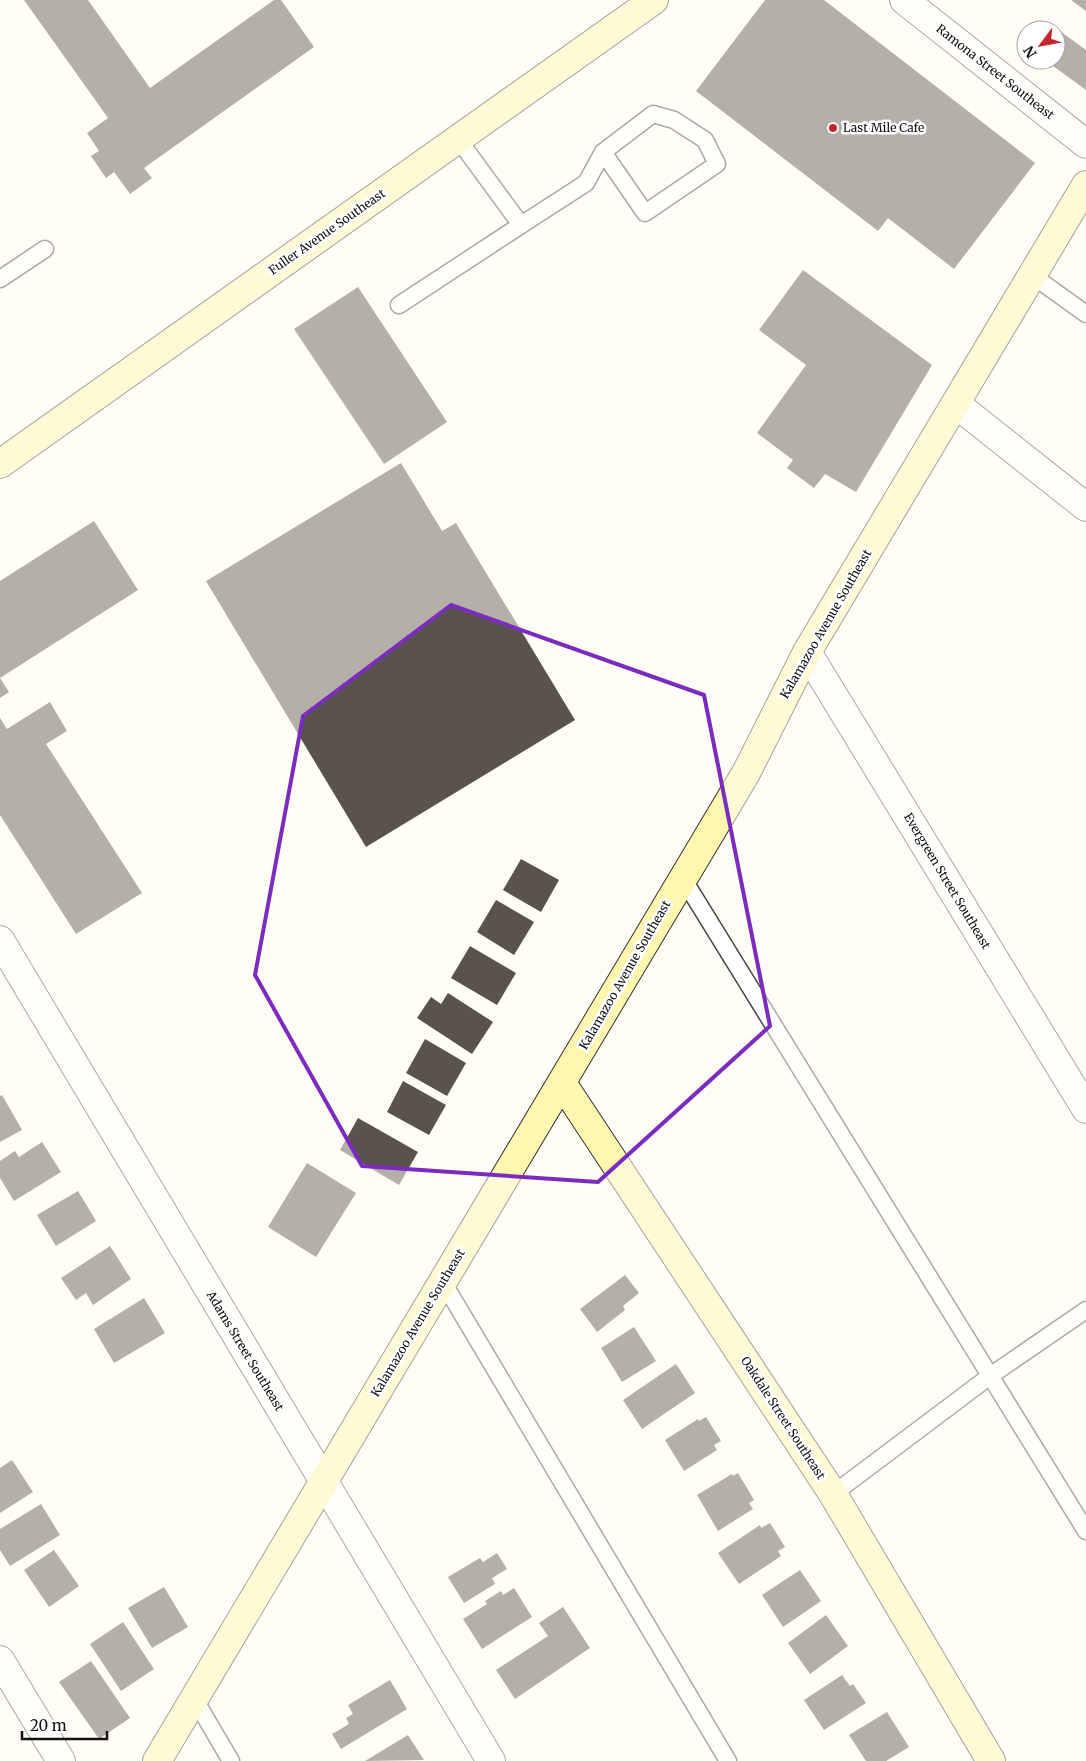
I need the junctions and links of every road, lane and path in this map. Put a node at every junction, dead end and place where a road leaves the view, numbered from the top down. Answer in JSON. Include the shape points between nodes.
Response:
{"nodes":[{"id":1,"x":654,"y":0,"type":"edge"},
{"id":2,"x":904,"y":0,"type":"edge"},
{"id":3,"x":458,"y":139,"type":"junction"},
{"id":4,"x":1086,"y":144,"type":"edge"},
{"id":5,"x":602,"y":152,"type":"junction"},
{"id":6,"x":1086,"y":185,"type":"edge"},
{"id":7,"x":520,"y":225,"type":"junction"},
{"id":8,"x":45,"y":250,"type":"dead end"},
{"id":9,"x":1033,"y":276,"type":"junction"},
{"id":10,"x":0,"y":279,"type":"edge"},
{"id":11,"x":399,"y":305,"type":"dead end"},
{"id":12,"x":1086,"y":314,"type":"edge"},
{"id":13,"x":956,"y":404,"type":"junction"},
{"id":14,"x":0,"y":464,"type":"edge"},
{"id":15,"x":1086,"y":507,"type":"edge"},
{"id":16,"x":807,"y":652,"type":"junction"},
{"id":17,"x":682,"y":877,"type":"junction"},
{"id":18,"x":0,"y":940,"type":"edge"},
{"id":19,"x":562,"y":1082,"type":"junction"},
{"id":20,"x":1086,"y":1109,"type":"edge"},
{"id":21,"x":443,"y":1282,"type":"junction"},
{"id":22,"x":1086,"y":1310,"type":"edge"},
{"id":23,"x":990,"y":1376,"type":"junction"},
{"id":24,"x":323,"y":1482,"type":"junction"},
{"id":25,"x":833,"y":1494,"type":"junction"},
{"id":26,"x":1086,"y":1531,"type":"edge"},
{"id":27,"x":0,"y":1660,"type":"edge"},
{"id":28,"x":194,"y":1698,"type":"junction"},
{"id":29,"x":61,"y":1761,"type":"edge"},
{"id":30,"x":157,"y":1761,"type":"edge"},
{"id":31,"x":231,"y":1761,"type":"edge"},
{"id":32,"x":491,"y":1761,"type":"edge"},
{"id":33,"x":728,"y":1761,"type":"edge"},
{"id":34,"x":991,"y":1761,"type":"edge"}],
"edges":[{"from":1,"to":3,"type":"main road","name":"Fuller Avenue Southeast"},
{"from":2,"to":4,"type":"street","name":"Ramona Street Southeast"},
{"from":3,"to":7,"type":"lane"},
{"from":3,"to":14,"type":"main road","name":"Fuller Avenue Southeast"},
{"from":5,"to":5,"type":"lane","via":[[652,114],[674,120],[705,140],[717,164],[645,213]]},
{"from":5,"to":7,"type":"lane","via":[[586,183]]},
{"from":6,"to":9,"type":"main road","name":"Kalamazoo Avenue Southeast"},
{"from":7,"to":11,"type":"lane"},
{"from":8,"to":10,"type":"lane"},
{"from":9,"to":12,"type":"lane"},
{"from":9,"to":13,"type":"main road","name":"Kalamazoo Avenue Southeast"},
{"from":13,"to":15,"type":"street"},
{"from":13,"to":16,"type":"main road","name":"Kalamazoo Avenue Southeast"},
{"from":16,"to":17,"type":"main road","name":"Kalamazoo Avenue Southeast","via":[[746,773]]},
{"from":16,"to":20,"type":"street","name":"Evergreen Street Southeast"},
{"from":17,"to":19,"type":"main road","name":"Kalamazoo Avenue Southeast"},
{"from":17,"to":23,"type":"lane"},
{"from":18,"to":24,"type":"street","name":"Adams Street Southeast"},
{"from":19,"to":21,"type":"main road","name":"Kalamazoo Avenue Southeast"},
{"from":19,"to":25,"type":"main road","name":"Oakdale Street Southeast"},
{"from":21,"to":24,"type":"main road","name":"Kalamazoo Avenue Southeast"},
{"from":21,"to":33,"type":"lane"},
{"from":22,"to":23,"type":"lane"},
{"from":23,"to":25,"type":"lane"},
{"from":23,"to":26,"type":"lane"},
{"from":24,"to":28,"type":"main road","name":"Kalamazoo Avenue Southeast"},
{"from":24,"to":32,"type":"street","name":"Adams Street Southeast"},
{"from":25,"to":34,"type":"main road","name":"Oakdale Street Southeast"},
{"from":27,"to":29,"type":"street"},
{"from":28,"to":30,"type":"main road","name":"Kalamazoo Avenue Southeast"},
{"from":28,"to":31,"type":"lane"}]}
